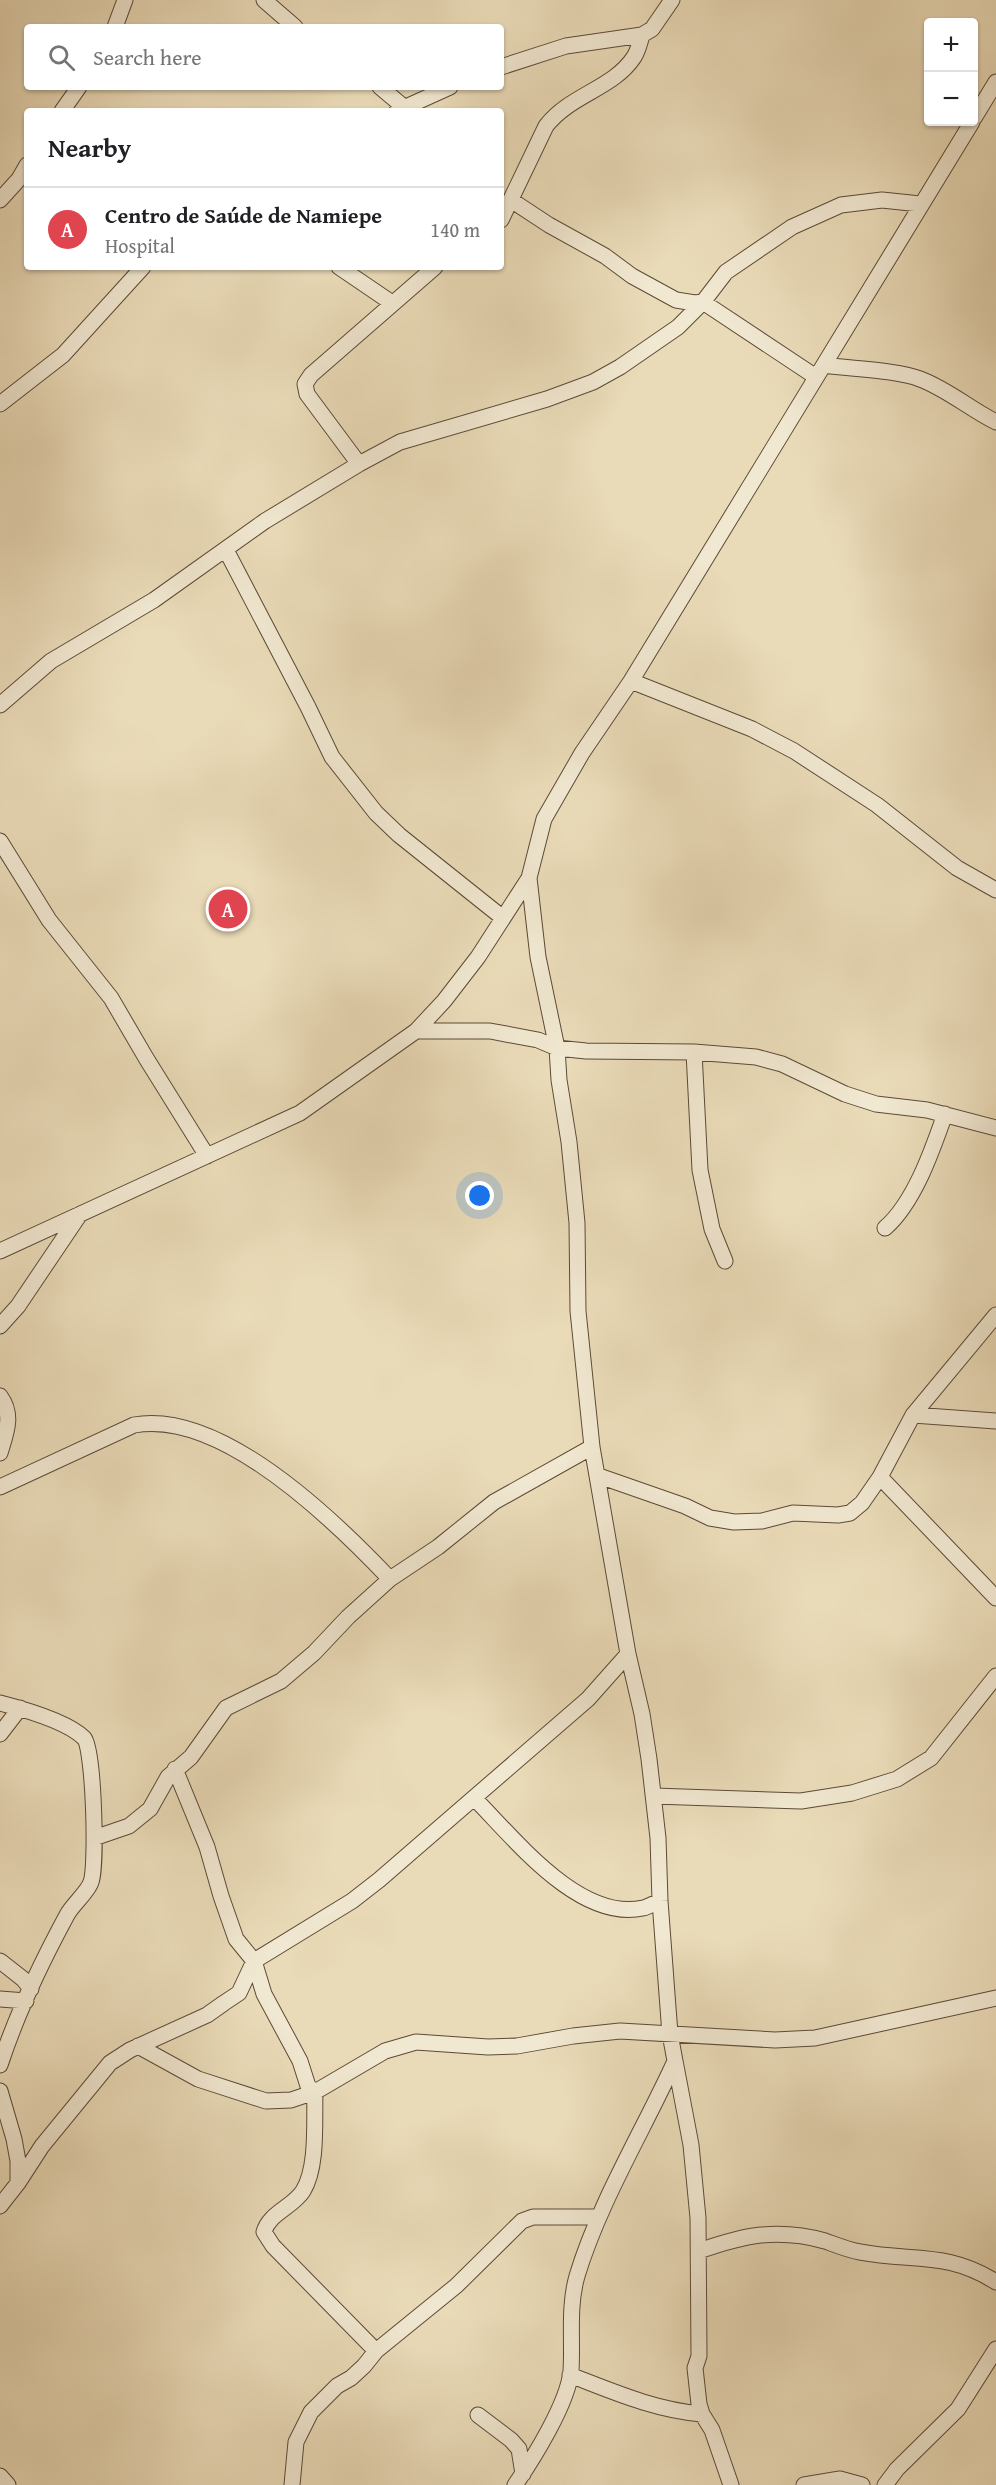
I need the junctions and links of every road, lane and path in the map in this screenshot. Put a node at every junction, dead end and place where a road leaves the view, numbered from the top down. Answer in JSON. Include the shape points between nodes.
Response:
{"nodes":[{"id":1,"x":125,"y":0,"type":"edge"},
{"id":2,"x":264,"y":0,"type":"edge"},
{"id":3,"x":672,"y":0,"type":"edge"},
{"id":4,"x":116,"y":24,"type":"edge"},
{"id":5,"x":292,"y":24,"type":"edge"},
{"id":6,"x":642,"y":35,"type":"junction"},
{"id":7,"x":504,"y":66,"type":"edge"},
{"id":8,"x":996,"y":82,"type":"edge"},
{"id":9,"x":77,"y":90,"type":"edge"},
{"id":10,"x":383,"y":90,"type":"edge"},
{"id":11,"x":443,"y":90,"type":"edge"},
{"id":12,"x":64,"y":108,"type":"edge"},
{"id":13,"x":400,"y":108,"type":"edge"},
{"id":14,"x":403,"y":108,"type":"edge"},
{"id":15,"x":978,"y":112,"type":"edge"},
{"id":16,"x":969,"y":126,"type":"edge"},
{"id":17,"x":24,"y":170,"type":"edge"},
{"id":18,"x":0,"y":200,"type":"edge"},
{"id":19,"x":511,"y":200,"type":"junction"},
{"id":20,"x":920,"y":204,"type":"junction"},
{"id":21,"x":504,"y":214,"type":"edge"},
{"id":22,"x":140,"y":270,"type":"edge"},
{"id":23,"x":343,"y":270,"type":"edge"},
{"id":24,"x":431,"y":270,"type":"edge"},
{"id":25,"x":703,"y":302,"type":"junction"},
{"id":26,"x":392,"y":303,"type":"junction"},
{"id":27,"x":820,"y":371,"type":"junction"},
{"id":28,"x":0,"y":404,"type":"edge"},
{"id":29,"x":996,"y":422,"type":"edge"},
{"id":30,"x":360,"y":464,"type":"junction"},
{"id":31,"x":226,"y":550,"type":"junction"},
{"id":32,"x":631,"y":681,"type":"junction"},
{"id":33,"x":0,"y":705,"type":"edge"},
{"id":34,"x":0,"y":841,"type":"edge"},
{"id":35,"x":529,"y":878,"type":"junction"},
{"id":36,"x":996,"y":890,"type":"edge"},
{"id":37,"x":503,"y":918,"type":"junction"},
{"id":38,"x":416,"y":1031,"type":"junction"},
{"id":39,"x":556,"y":1048,"type":"junction"},
{"id":40,"x":694,"y":1052,"type":"junction"},
{"id":41,"x":945,"y":1114,"type":"junction"},
{"id":42,"x":996,"y":1128,"type":"edge"},
{"id":43,"x":207,"y":1156,"type":"junction"},
{"id":44,"x":80,"y":1214,"type":"junction"},
{"id":45,"x":885,"y":1228,"type":"dead end"},
{"id":46,"x":0,"y":1251,"type":"edge"},
{"id":47,"x":725,"y":1261,"type":"dead end"},
{"id":48,"x":996,"y":1315,"type":"edge"},
{"id":49,"x":0,"y":1326,"type":"edge"},
{"id":50,"x":0,"y":1396,"type":"edge"},
{"id":51,"x":913,"y":1415,"type":"junction"},
{"id":52,"x":996,"y":1421,"type":"edge"},
{"id":53,"x":592,"y":1447,"type":"junction"},
{"id":54,"x":0,"y":1453,"type":"edge"},
{"id":55,"x":599,"y":1476,"type":"junction"},
{"id":56,"x":880,"y":1477,"type":"junction"},
{"id":57,"x":0,"y":1487,"type":"edge"},
{"id":58,"x":390,"y":1579,"type":"junction"},
{"id":59,"x":996,"y":1598,"type":"edge"},
{"id":60,"x":628,"y":1654,"type":"junction"},
{"id":61,"x":996,"y":1676,"type":"edge"},
{"id":62,"x":0,"y":1703,"type":"edge"},
{"id":63,"x":20,"y":1708,"type":"junction"},
{"id":64,"x":0,"y":1734,"type":"edge"},
{"id":65,"x":174,"y":1769,"type":"junction"},
{"id":66,"x":654,"y":1796,"type":"junction"},
{"id":67,"x":474,"y":1798,"type":"junction"},
{"id":68,"x":94,"y":1838,"type":"junction"},
{"id":69,"x":660,"y":1901,"type":"junction"},
{"id":70,"x":0,"y":1961,"type":"edge"},
{"id":71,"x":254,"y":1961,"type":"junction"},
{"id":72,"x":28,"y":1995,"type":"junction"},
{"id":73,"x":996,"y":1998,"type":"edge"},
{"id":74,"x":0,"y":1999,"type":"edge"},
{"id":75,"x":670,"y":2034,"type":"junction"},
{"id":76,"x":138,"y":2046,"type":"junction"},
{"id":77,"x":675,"y":2061,"type":"junction"},
{"id":78,"x":0,"y":2065,"type":"edge"},
{"id":79,"x":0,"y":2091,"type":"edge"},
{"id":80,"x":315,"y":2092,"type":"junction"},
{"id":81,"x":18,"y":2184,"type":"junction"},
{"id":82,"x":0,"y":2206,"type":"edge"},
{"id":83,"x":599,"y":2217,"type":"junction"},
{"id":84,"x":699,"y":2251,"type":"junction"},
{"id":85,"x":996,"y":2282,"type":"edge"},
{"id":86,"x":996,"y":2349,"type":"edge"},
{"id":87,"x":376,"y":2351,"type":"junction"},
{"id":88,"x":570,"y":2374,"type":"junction"},
{"id":89,"x":702,"y":2414,"type":"junction"},
{"id":90,"x":478,"y":2415,"type":"dead end"},
{"id":91,"x":0,"y":2476,"type":"edge"},
{"id":92,"x":519,"y":2480,"type":"edge"},
{"id":93,"x":8,"y":2485,"type":"edge"},
{"id":94,"x":292,"y":2485,"type":"edge"},
{"id":95,"x":731,"y":2485,"type":"edge"},
{"id":96,"x":804,"y":2485,"type":"edge"},
{"id":97,"x":862,"y":2485,"type":"edge"},
{"id":98,"x":885,"y":2485,"type":"edge"}],
"edges":[{"from":1,"to":4,"type":"street"},
{"from":2,"to":5,"type":"street"},
{"from":3,"to":6,"type":"street","via":[[652,29]]},
{"from":6,"to":7,"type":"street","via":[[566,46]]},
{"from":6,"to":19,"type":"street","via":[[636,55],[625,69],[556,114],[536,143]]},
{"from":8,"to":15,"type":"street"},
{"from":9,"to":12,"type":"street"},
{"from":10,"to":13,"type":"street"},
{"from":11,"to":14,"type":"street"},
{"from":16,"to":20,"type":"street"},
{"from":17,"to":18,"type":"street"},
{"from":19,"to":21,"type":"street"},
{"from":19,"to":25,"type":"street","via":[[676,300]]},
{"from":20,"to":25,"type":"street","via":[[882,200],[841,205],[792,227],[726,272]]},
{"from":20,"to":27,"type":"street"},
{"from":22,"to":28,"type":"street","via":[[63,355]]},
{"from":23,"to":26,"type":"street"},
{"from":24,"to":26,"type":"street"},
{"from":25,"to":27,"type":"street"},
{"from":25,"to":30,"type":"street","via":[[651,347],[593,382],[400,442]]},
{"from":26,"to":30,"type":"street","via":[[305,384],[307,394]]},
{"from":27,"to":29,"type":"street","via":[[900,374],[920,379]]},
{"from":27,"to":32,"type":"street"},
{"from":30,"to":31,"type":"street","via":[[265,521]]},
{"from":31,"to":33,"type":"street","via":[[154,600],[51,661]]},
{"from":31,"to":37,"type":"street","via":[[332,757],[376,813]]},
{"from":32,"to":35,"type":"street","via":[[582,753],[544,819]]},
{"from":32,"to":36,"type":"street","via":[[752,729],[795,751],[877,805],[957,868]]},
{"from":34,"to":43,"type":"street","via":[[49,920],[111,998]]},
{"from":35,"to":37,"type":"street"},
{"from":35,"to":39,"type":"street","via":[[538,957]]},
{"from":37,"to":38,"type":"street","via":[[444,1002]]},
{"from":38,"to":39,"type":"street","via":[[490,1031],[538,1040]]},
{"from":38,"to":43,"type":"street","via":[[300,1113]]},
{"from":39,"to":40,"type":"street","via":[[614,1053]]},
{"from":39,"to":53,"type":"street","via":[[577,1223],[578,1311]]},
{"from":40,"to":41,"type":"street","via":[[756,1057],[876,1104]]},
{"from":40,"to":47,"type":"street","via":[[700,1170],[712,1229]]},
{"from":41,"to":42,"type":"street"},
{"from":41,"to":45,"type":"street","via":[[909,1199]]},
{"from":43,"to":44,"type":"street"},
{"from":44,"to":46,"type":"street"},
{"from":44,"to":49,"type":"street","via":[[18,1306]]},
{"from":48,"to":51,"type":"street"},
{"from":50,"to":54,"type":"street","via":[[9,1413]]},
{"from":51,"to":52,"type":"street"},
{"from":51,"to":56,"type":"street"},
{"from":53,"to":55,"type":"street"},
{"from":53,"to":58,"type":"street","via":[[494,1502]]},
{"from":55,"to":56,"type":"street","via":[[710,1518],[748,1523],[793,1513],[850,1513]]},
{"from":55,"to":60,"type":"street"},
{"from":56,"to":59,"type":"street"},
{"from":57,"to":58,"type":"street","via":[[134,1425],[156,1422],[180,1426],[250,1459],[283,1481],[320,1509]]},
{"from":58,"to":65,"type":"street","via":[[282,1681],[226,1708],[191,1757]]},
{"from":60,"to":66,"type":"street"},
{"from":60,"to":67,"type":"street","via":[[588,1699]]},
{"from":61,"to":66,"type":"street","via":[[931,1758],[897,1779],[852,1794],[801,1801]]},
{"from":62,"to":63,"type":"street"},
{"from":63,"to":64,"type":"street"},
{"from":63,"to":68,"type":"street","via":[[68,1728],[88,1745]]},
{"from":65,"to":68,"type":"street","via":[[150,1809],[129,1826]]},
{"from":65,"to":71,"type":"street","via":[[207,1847],[236,1938]]},
{"from":66,"to":69,"type":"street"},
{"from":67,"to":69,"type":"street","via":[[553,1877],[576,1894],[597,1904],[620,1908],[642,1908]]},
{"from":67,"to":71,"type":"street","via":[[352,1901]]},
{"from":68,"to":72,"type":"street","via":[[91,1883],[69,1912]]},
{"from":69,"to":75,"type":"street"},
{"from":70,"to":72,"type":"street","via":[[23,1979]]},
{"from":71,"to":76,"type":"street","via":[[238,1993],[224,2004]]},
{"from":71,"to":80,"type":"street","via":[[264,1994],[300,2061],[308,2086]]},
{"from":72,"to":74,"type":"street"},
{"from":72,"to":78,"type":"street"},
{"from":73,"to":75,"type":"street","via":[[815,2038]]},
{"from":75,"to":77,"type":"street"},
{"from":75,"to":80,"type":"street","via":[[620,2031],[488,2047],[416,2042],[385,2051]]},
{"from":76,"to":80,"type":"street","via":[[198,2079],[266,2101],[291,2100]]},
{"from":76,"to":81,"type":"street","via":[[110,2063],[48,2137]]},
{"from":77,"to":83,"type":"street"},
{"from":77,"to":84,"type":"street","via":[[691,2145]]},
{"from":79,"to":81,"type":"street","via":[[14,2139]]},
{"from":80,"to":87,"type":"street","via":[[308,2180],[302,2192],[270,2220],[264,2232],[273,2246]]},
{"from":81,"to":82,"type":"street"},
{"from":83,"to":87,"type":"street","via":[[533,2217],[522,2222],[456,2286]]},
{"from":83,"to":88,"type":"street","via":[[571,2305]]},
{"from":84,"to":85,"type":"street","via":[[761,2235],[799,2235],[858,2252],[959,2264]]},
{"from":84,"to":89,"type":"street","via":[[699,2356],[695,2368]]},
{"from":86,"to":98,"type":"street","via":[[958,2409]]},
{"from":87,"to":94,"type":"street","via":[[310,2412],[296,2442]]},
{"from":88,"to":89,"type":"street","via":[[647,2404]]},
{"from":88,"to":92,"type":"street","via":[[558,2409]]},
{"from":89,"to":95,"type":"street","via":[[712,2430]]},
{"from":90,"to":92,"type":"street","via":[[519,2450]]},
{"from":91,"to":93,"type":"street"},
{"from":96,"to":97,"type":"street","via":[[840,2479]]}]}
